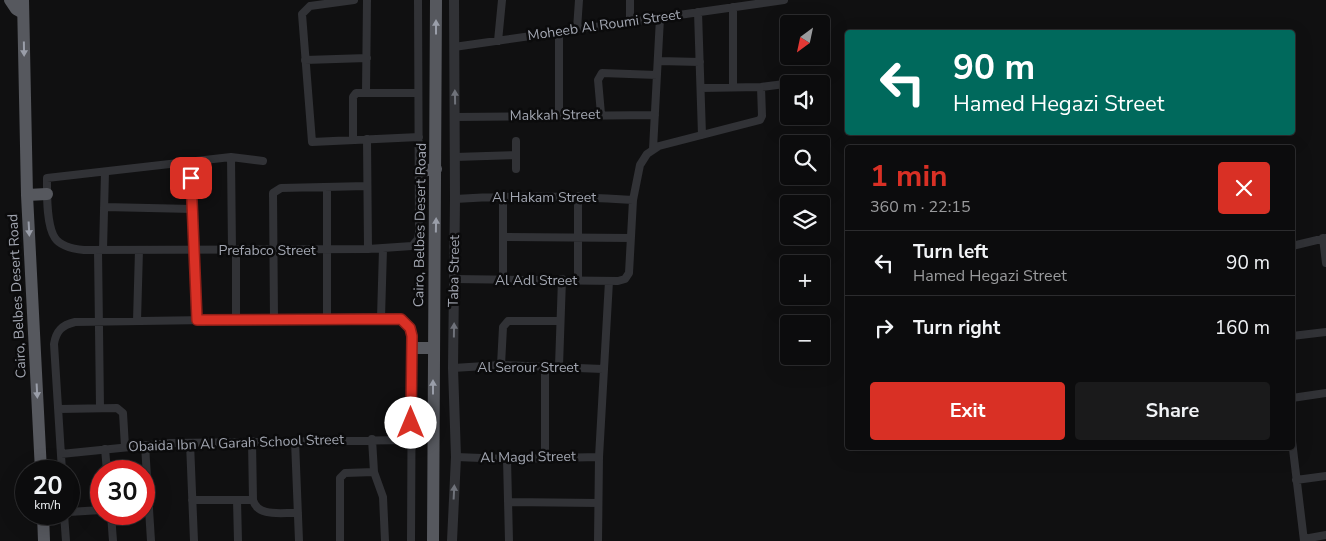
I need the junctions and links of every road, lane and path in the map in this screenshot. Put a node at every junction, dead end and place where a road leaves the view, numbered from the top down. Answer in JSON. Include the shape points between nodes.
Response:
{"nodes":[{"id":1,"x":10,"y":0,"type":"edge"},
{"id":2,"x":23,"y":0,"type":"edge"},
{"id":3,"x":354,"y":0,"type":"edge"},
{"id":4,"x":367,"y":0,"type":"edge"},
{"id":5,"x":418,"y":0,"type":"edge"},
{"id":6,"x":436,"y":0,"type":"edge"},
{"id":7,"x":454,"y":0,"type":"edge"},
{"id":8,"x":502,"y":0,"type":"edge"},
{"id":9,"x":579,"y":0,"type":"edge"},
{"id":10,"x":630,"y":0,"type":"edge"},
{"id":11,"x":784,"y":0,"type":"edge"},
{"id":12,"x":733,"y":7,"type":"junction"},
{"id":13,"x":698,"y":12,"type":"junction"},
{"id":14,"x":23,"y":13,"type":"junction"},
{"id":15,"x":660,"y":18,"type":"junction"},
{"id":16,"x":630,"y":22,"type":"junction"},
{"id":17,"x":578,"y":29,"type":"junction"},
{"id":18,"x":559,"y":32,"type":"junction"},
{"id":19,"x":498,"y":40,"type":"junction"},
{"id":20,"x":454,"y":47,"type":"junction"},
{"id":21,"x":366,"y":58,"type":"junction"},
{"id":22,"x":305,"y":60,"type":"junction"},
{"id":23,"x":659,"y":61,"type":"junction"},
{"id":24,"x":700,"y":62,"type":"junction"},
{"id":25,"x":657,"y":74,"type":"junction"},
{"id":26,"x":780,"y":85,"type":"edge"},
{"id":27,"x":732,"y":87,"type":"junction"},
{"id":28,"x":762,"y":87,"type":"junction"},
{"id":29,"x":701,"y":88,"type":"junction"},
{"id":30,"x":366,"y":92,"type":"junction"},
{"id":31,"x":418,"y":93,"type":"junction"},
{"id":32,"x":559,"y":114,"type":"junction"},
{"id":33,"x":601,"y":114,"type":"junction"},
{"id":34,"x":655,"y":115,"type":"junction"},
{"id":35,"x":455,"y":117,"type":"junction"},
{"id":36,"x":702,"y":135,"type":"junction"},
{"id":37,"x":419,"y":137,"type":"junction"},
{"id":38,"x":367,"y":139,"type":"junction"},
{"id":39,"x":353,"y":140,"type":"junction"},
{"id":40,"x":516,"y":141,"type":"dead end"},
{"id":41,"x":653,"y":149,"type":"junction"},
{"id":42,"x":516,"y":155,"type":"junction"},
{"id":43,"x":231,"y":157,"type":"junction"},
{"id":44,"x":455,"y":157,"type":"junction"},
{"id":45,"x":263,"y":161,"type":"dead end"},
{"id":46,"x":191,"y":162,"type":"junction"},
{"id":47,"x":436,"y":169,"type":"junction"},
{"id":48,"x":516,"y":169,"type":"dead end"},
{"id":49,"x":419,"y":171,"type":"junction"},
{"id":50,"x":105,"y":172,"type":"junction"},
{"id":51,"x":367,"y":186,"type":"junction"},
{"id":52,"x":327,"y":187,"type":"junction"},
{"id":53,"x":47,"y":194,"type":"junction"},
{"id":54,"x":27,"y":195,"type":"junction"},
{"id":55,"x":503,"y":196,"type":"junction"},
{"id":56,"x":578,"y":196,"type":"junction"},
{"id":57,"x":455,"y":199,"type":"junction"},
{"id":58,"x":633,"y":200,"type":"junction"},
{"id":59,"x":104,"y":207,"type":"junction"},
{"id":60,"x":193,"y":209,"type":"junction"},
{"id":61,"x":503,"y":237,"type":"junction"},
{"id":62,"x":578,"y":237,"type":"junction"},
{"id":63,"x":631,"y":238,"type":"junction"},
{"id":64,"x":1324,"y":238,"type":"edge"},
{"id":65,"x":1295,"y":245,"type":"edge"},
{"id":66,"x":327,"y":249,"type":"junction"},
{"id":67,"x":368,"y":249,"type":"junction"},
{"id":68,"x":383,"y":249,"type":"junction"},
{"id":69,"x":100,"y":250,"type":"junction"},
{"id":70,"x":139,"y":250,"type":"junction"},
{"id":71,"x":194,"y":250,"type":"junction"},
{"id":72,"x":234,"y":250,"type":"junction"},
{"id":73,"x":273,"y":250,"type":"junction"},
{"id":74,"x":1326,"y":263,"type":"edge"},
{"id":75,"x":454,"y":279,"type":"junction"},
{"id":76,"x":503,"y":279,"type":"junction"},
{"id":77,"x":562,"y":279,"type":"junction"},
{"id":78,"x":578,"y":280,"type":"junction"},
{"id":79,"x":609,"y":281,"type":"junction"},
{"id":80,"x":381,"y":318,"type":"junction"},
{"id":81,"x":328,"y":319,"type":"junction"},
{"id":82,"x":197,"y":320,"type":"junction"},
{"id":83,"x":236,"y":320,"type":"junction"},
{"id":84,"x":274,"y":320,"type":"junction"},
{"id":85,"x":560,"y":320,"type":"junction"},
{"id":86,"x":99,"y":321,"type":"junction"},
{"id":87,"x":137,"y":321,"type":"junction"},
{"id":88,"x":1326,"y":332,"type":"edge"},
{"id":89,"x":1295,"y":336,"type":"edge"},
{"id":90,"x":412,"y":348,"type":"junction"},
{"id":91,"x":434,"y":348,"type":"junction"},
{"id":92,"x":501,"y":365,"type":"junction"},
{"id":93,"x":545,"y":366,"type":"junction"},
{"id":94,"x":559,"y":366,"type":"junction"},
{"id":95,"x":453,"y":368,"type":"junction"},
{"id":96,"x":603,"y":369,"type":"junction"},
{"id":97,"x":1326,"y":393,"type":"edge"},
{"id":98,"x":1295,"y":398,"type":"edge"},
{"id":99,"x":100,"y":407,"type":"junction"},
{"id":100,"x":59,"y":409,"type":"junction"},
{"id":101,"x":372,"y":439,"type":"junction"},
{"id":102,"x":295,"y":440,"type":"junction"},
{"id":103,"x":411,"y":440,"type":"junction"},
{"id":104,"x":252,"y":441,"type":"junction"},
{"id":105,"x":190,"y":442,"type":"junction"},
{"id":106,"x":146,"y":445,"type":"junction"},
{"id":107,"x":125,"y":447,"type":"junction"},
{"id":108,"x":105,"y":449,"type":"junction"},
{"id":109,"x":1293,"y":450,"type":"edge"},
{"id":110,"x":61,"y":454,"type":"junction"},
{"id":111,"x":456,"y":457,"type":"junction"},
{"id":112,"x":545,"y":457,"type":"junction"},
{"id":113,"x":599,"y":457,"type":"junction"},
{"id":114,"x":507,"y":459,"type":"junction"},
{"id":115,"x":40,"y":460,"type":"edge"},
{"id":116,"x":61,"y":460,"type":"edge"},
{"id":117,"x":106,"y":460,"type":"edge"},
{"id":118,"x":374,"y":472,"type":"junction"},
{"id":119,"x":1326,"y":476,"type":"edge"},
{"id":120,"x":1296,"y":480,"type":"junction"},
{"id":121,"x":192,"y":500,"type":"junction"},
{"id":122,"x":237,"y":500,"type":"junction"},
{"id":123,"x":253,"y":500,"type":"junction"},
{"id":124,"x":509,"y":502,"type":"junction"},
{"id":125,"x":598,"y":503,"type":"junction"},
{"id":126,"x":298,"y":513,"type":"junction"},
{"id":127,"x":43,"y":525,"type":"edge"},
{"id":128,"x":65,"y":525,"type":"edge"},
{"id":129,"x":112,"y":525,"type":"edge"},
{"id":130,"x":1326,"y":536,"type":"edge"},
{"id":131,"x":1304,"y":540,"type":"edge"},
{"id":132,"x":44,"y":541,"type":"edge"},
{"id":133,"x":66,"y":541,"type":"edge"},
{"id":134,"x":113,"y":541,"type":"edge"},
{"id":135,"x":151,"y":541,"type":"edge"},
{"id":136,"x":194,"y":541,"type":"edge"},
{"id":137,"x":238,"y":541,"type":"edge"},
{"id":138,"x":299,"y":541,"type":"edge"},
{"id":139,"x":340,"y":541,"type":"edge"},
{"id":140,"x":385,"y":541,"type":"edge"},
{"id":141,"x":411,"y":541,"type":"edge"},
{"id":142,"x":433,"y":541,"type":"edge"},
{"id":143,"x":452,"y":541,"type":"edge"},
{"id":144,"x":509,"y":541,"type":"edge"},
{"id":145,"x":598,"y":541,"type":"edge"}],
"edges":[{"from":1,"to":14,"type":"highway"},
{"from":2,"to":14,"type":"highway","name":"Cairo, Belbes Desert Road"},
{"from":3,"to":22,"type":"street","via":[[310,6],[304,11],[301,18]]},
{"from":4,"to":21,"type":"street"},
{"from":5,"to":31,"type":"street"},
{"from":47,"to":6,"type":"highway","name":"Cairo, Belbes Desert Road","one_way":true},
{"from":7,"to":20,"type":"street","name":"Taba Street"},
{"from":8,"to":19,"type":"street"},
{"from":9,"to":17,"type":"street"},
{"from":10,"to":16,"type":"street"},
{"from":11,"to":12,"type":"street","name":"Moheeb Al Roumi Street"},
{"from":12,"to":13,"type":"street","name":"Moheeb Al Roumi Street"},
{"from":12,"to":27,"type":"street"},
{"from":13,"to":15,"type":"street","name":"Moheeb Al Roumi Street"},
{"from":13,"to":24,"type":"street"},
{"from":14,"to":54,"type":"highway","name":"Cairo, Belbes Desert Road","one_way":true},
{"from":15,"to":16,"type":"street","name":"Moheeb Al Roumi Street"},
{"from":15,"to":23,"type":"street"},
{"from":16,"to":17,"type":"street","name":"Moheeb Al Roumi Street"},
{"from":17,"to":18,"type":"street","name":"Moheeb Al Roumi Street"},
{"from":18,"to":19,"type":"street","name":"Moheeb Al Roumi Street"},
{"from":18,"to":32,"type":"street"},
{"from":19,"to":20,"type":"street","name":"Moheeb Al Roumi Street"},
{"from":35,"to":20,"type":"street","name":"Taba Street","one_way":true},
{"from":21,"to":22,"type":"street"},
{"from":21,"to":30,"type":"street"},
{"from":22,"to":39,"type":"street","via":[[312,142]]},
{"from":23,"to":24,"type":"street"},
{"from":23,"to":25,"type":"street"},
{"from":24,"to":29,"type":"street"},
{"from":25,"to":33,"type":"street","via":[[602,73],[598,80]]},
{"from":25,"to":34,"type":"street"},
{"from":26,"to":28,"type":"street"},
{"from":27,"to":28,"type":"street"},
{"from":27,"to":29,"type":"street"},
{"from":28,"to":36,"type":"street","via":[[760,120]]},
{"from":29,"to":36,"type":"street"},
{"from":30,"to":31,"type":"street"},
{"from":30,"to":39,"type":"street","via":[[358,92],[353,97]]},
{"from":31,"to":37,"type":"street"},
{"from":32,"to":33,"type":"street","name":"Makkah Street"},
{"from":32,"to":35,"type":"street","name":"Makkah Street"},
{"from":33,"to":34,"type":"street","name":"Makkah Street"},
{"from":34,"to":41,"type":"street"},
{"from":35,"to":44,"type":"street","name":"Taba Street"},
{"from":36,"to":41,"type":"street"},
{"from":37,"to":38,"type":"street"},
{"from":37,"to":49,"type":"street"},
{"from":38,"to":39,"type":"street"},
{"from":38,"to":51,"type":"street"},
{"from":40,"to":42,"type":"street"},
{"from":41,"to":58,"type":"street","via":[[640,165]]},
{"from":42,"to":44,"type":"street"},
{"from":42,"to":48,"type":"street"},
{"from":43,"to":45,"type":"street"},
{"from":43,"to":46,"type":"street"},
{"from":43,"to":72,"type":"street"},
{"from":44,"to":57,"type":"street","name":"Taba Street"},
{"from":46,"to":50,"type":"street"},
{"from":46,"to":60,"type":"street"},
{"from":47,"to":49,"type":"highway"},
{"from":91,"to":47,"type":"highway","name":"Cairo, Belbes Desert Road","one_way":true},
{"from":49,"to":68,"type":"street","name":"Prefabco Street","via":[[418,239],[412,246]]},
{"from":50,"to":53,"type":"street","name":"Prefabco Street","via":[[47,178]]},
{"from":50,"to":59,"type":"street"},
{"from":51,"to":52,"type":"street"},
{"from":51,"to":67,"type":"street"},
{"from":52,"to":66,"type":"street"},
{"from":52,"to":73,"type":"street","via":[[275,190],[272,196]]},
{"from":53,"to":54,"type":"highway"},
{"from":53,"to":69,"type":"street","name":"Prefabco Street","via":[[54,237],[72,248]]},
{"from":54,"to":115,"type":"highway","name":"Cairo, Belbes Desert Road","one_way":true},
{"from":55,"to":56,"type":"street","name":"Al Hakam Street"},
{"from":55,"to":57,"type":"street","name":"Al Hakam Street"},
{"from":55,"to":61,"type":"street"},
{"from":56,"to":58,"type":"street","name":"Al Hakam Street"},
{"from":56,"to":62,"type":"street"},
{"from":57,"to":75,"type":"street","name":"Taba Street"},
{"from":58,"to":63,"type":"street"},
{"from":59,"to":60,"type":"street"},
{"from":59,"to":69,"type":"street"},
{"from":60,"to":71,"type":"street"},
{"from":61,"to":62,"type":"street"},
{"from":61,"to":76,"type":"street"},
{"from":62,"to":63,"type":"street"},
{"from":62,"to":78,"type":"street"},
{"from":63,"to":79,"type":"street","name":"Al Adl Street","via":[[625,279]]},
{"from":64,"to":65,"type":"street"},
{"from":64,"to":74,"type":"street"},
{"from":66,"to":67,"type":"street","name":"Prefabco Street"},
{"from":66,"to":73,"type":"street","name":"Prefabco Street"},
{"from":66,"to":81,"type":"street"},
{"from":67,"to":68,"type":"street","name":"Prefabco Street"},
{"from":68,"to":80,"type":"street"},
{"from":69,"to":70,"type":"street","name":"Prefabco Street"},
{"from":69,"to":86,"type":"street"},
{"from":70,"to":71,"type":"street","name":"Prefabco Street"},
{"from":70,"to":87,"type":"street"},
{"from":71,"to":72,"type":"street","name":"Prefabco Street"},
{"from":71,"to":82,"type":"street"},
{"from":72,"to":73,"type":"street","name":"Prefabco Street"},
{"from":72,"to":83,"type":"street"},
{"from":73,"to":84,"type":"street"},
{"from":75,"to":76,"type":"street","name":"Al Adl Street"},
{"from":95,"to":75,"type":"street","name":"Taba Street","one_way":true},
{"from":76,"to":77,"type":"street","name":"Al Adl Street"},
{"from":77,"to":78,"type":"street","name":"Al Adl Street"},
{"from":77,"to":85,"type":"street"},
{"from":78,"to":79,"type":"street","name":"Al Adl Street"},
{"from":79,"to":96,"type":"street"},
{"from":80,"to":81,"type":"street"},
{"from":80,"to":90,"type":"street","via":[[394,317],[406,322],[410,328]]},
{"from":81,"to":84,"type":"street"},
{"from":82,"to":83,"type":"street"},
{"from":82,"to":87,"type":"street"},
{"from":83,"to":84,"type":"street"},
{"from":85,"to":92,"type":"street","via":[[508,321],[503,327]]},
{"from":85,"to":94,"type":"street"},
{"from":86,"to":87,"type":"street"},
{"from":86,"to":99,"type":"street"},
{"from":86,"to":100,"type":"street","via":[[66,324],[55,336]]},
{"from":88,"to":89,"type":"street"},
{"from":90,"to":91,"type":"highway"},
{"from":90,"to":103,"type":"street"},
{"from":142,"to":91,"type":"highway","name":"Cairo, Belbes Desert Road","one_way":true},
{"from":92,"to":93,"type":"street","name":"Al Serour Street"},
{"from":92,"to":95,"type":"street","name":"Al Serour Street"},
{"from":93,"to":94,"type":"street","name":"Al Serour Street"},
{"from":93,"to":112,"type":"street"},
{"from":94,"to":96,"type":"street","name":"Al Serour Street"},
{"from":95,"to":111,"type":"street","name":"Taba Street"},
{"from":96,"to":113,"type":"street"},
{"from":97,"to":98,"type":"street"},
{"from":99,"to":100,"type":"street"},
{"from":99,"to":107,"type":"street","via":[[113,407],[123,413]]},
{"from":100,"to":110,"type":"street"},
{"from":101,"to":102,"type":"street","name":"Obaida Ibn Al Garah School Street"},
{"from":101,"to":103,"type":"street","name":"Obaida Ibn Al Garah School Street"},
{"from":101,"to":118,"type":"street"},
{"from":102,"to":104,"type":"street","name":"Obaida Ibn Al Garah School Street"},
{"from":102,"to":126,"type":"street"},
{"from":103,"to":141,"type":"street"},
{"from":104,"to":105,"type":"street","name":"Obaida Ibn Al Garah School Street"},
{"from":104,"to":123,"type":"street"},
{"from":105,"to":106,"type":"street","name":"Obaida Ibn Al Garah School Street"},
{"from":105,"to":121,"type":"street"},
{"from":106,"to":107,"type":"street","name":"Obaida Ibn Al Garah School Street"},
{"from":106,"to":135,"type":"street"},
{"from":107,"to":108,"type":"street","name":"Obaida Ibn Al Garah School Street"},
{"from":108,"to":110,"type":"street","name":"Obaida Ibn Al Garah School Street"},
{"from":108,"to":117,"type":"street"},
{"from":109,"to":120,"type":"street"},
{"from":110,"to":116,"type":"street"},
{"from":111,"to":114,"type":"street","name":"Al Magd Street"},
{"from":143,"to":111,"type":"street","name":"Taba Street","one_way":true},
{"from":112,"to":113,"type":"street","name":"Al Magd Street"},
{"from":112,"to":114,"type":"street","name":"Al Magd Street"},
{"from":113,"to":125,"type":"street"},
{"from":114,"to":124,"type":"street"},
{"from":118,"to":139,"type":"street","via":[[345,474],[340,478]]},
{"from":118,"to":140,"type":"street","via":[[383,497]]},
{"from":119,"to":120,"type":"street"},
{"from":120,"to":131,"type":"street"},
{"from":121,"to":122,"type":"street"},
{"from":121,"to":136,"type":"street"},
{"from":122,"to":123,"type":"street"},
{"from":122,"to":137,"type":"street"},
{"from":123,"to":126,"type":"street","via":[[264,512]]},
{"from":124,"to":125,"type":"street"},
{"from":124,"to":144,"type":"street"},
{"from":125,"to":145,"type":"street"},
{"from":126,"to":138,"type":"street"},
{"from":127,"to":132,"type":"highway"},
{"from":128,"to":133,"type":"street"},
{"from":129,"to":134,"type":"street"},
{"from":130,"to":131,"type":"street"}]}
